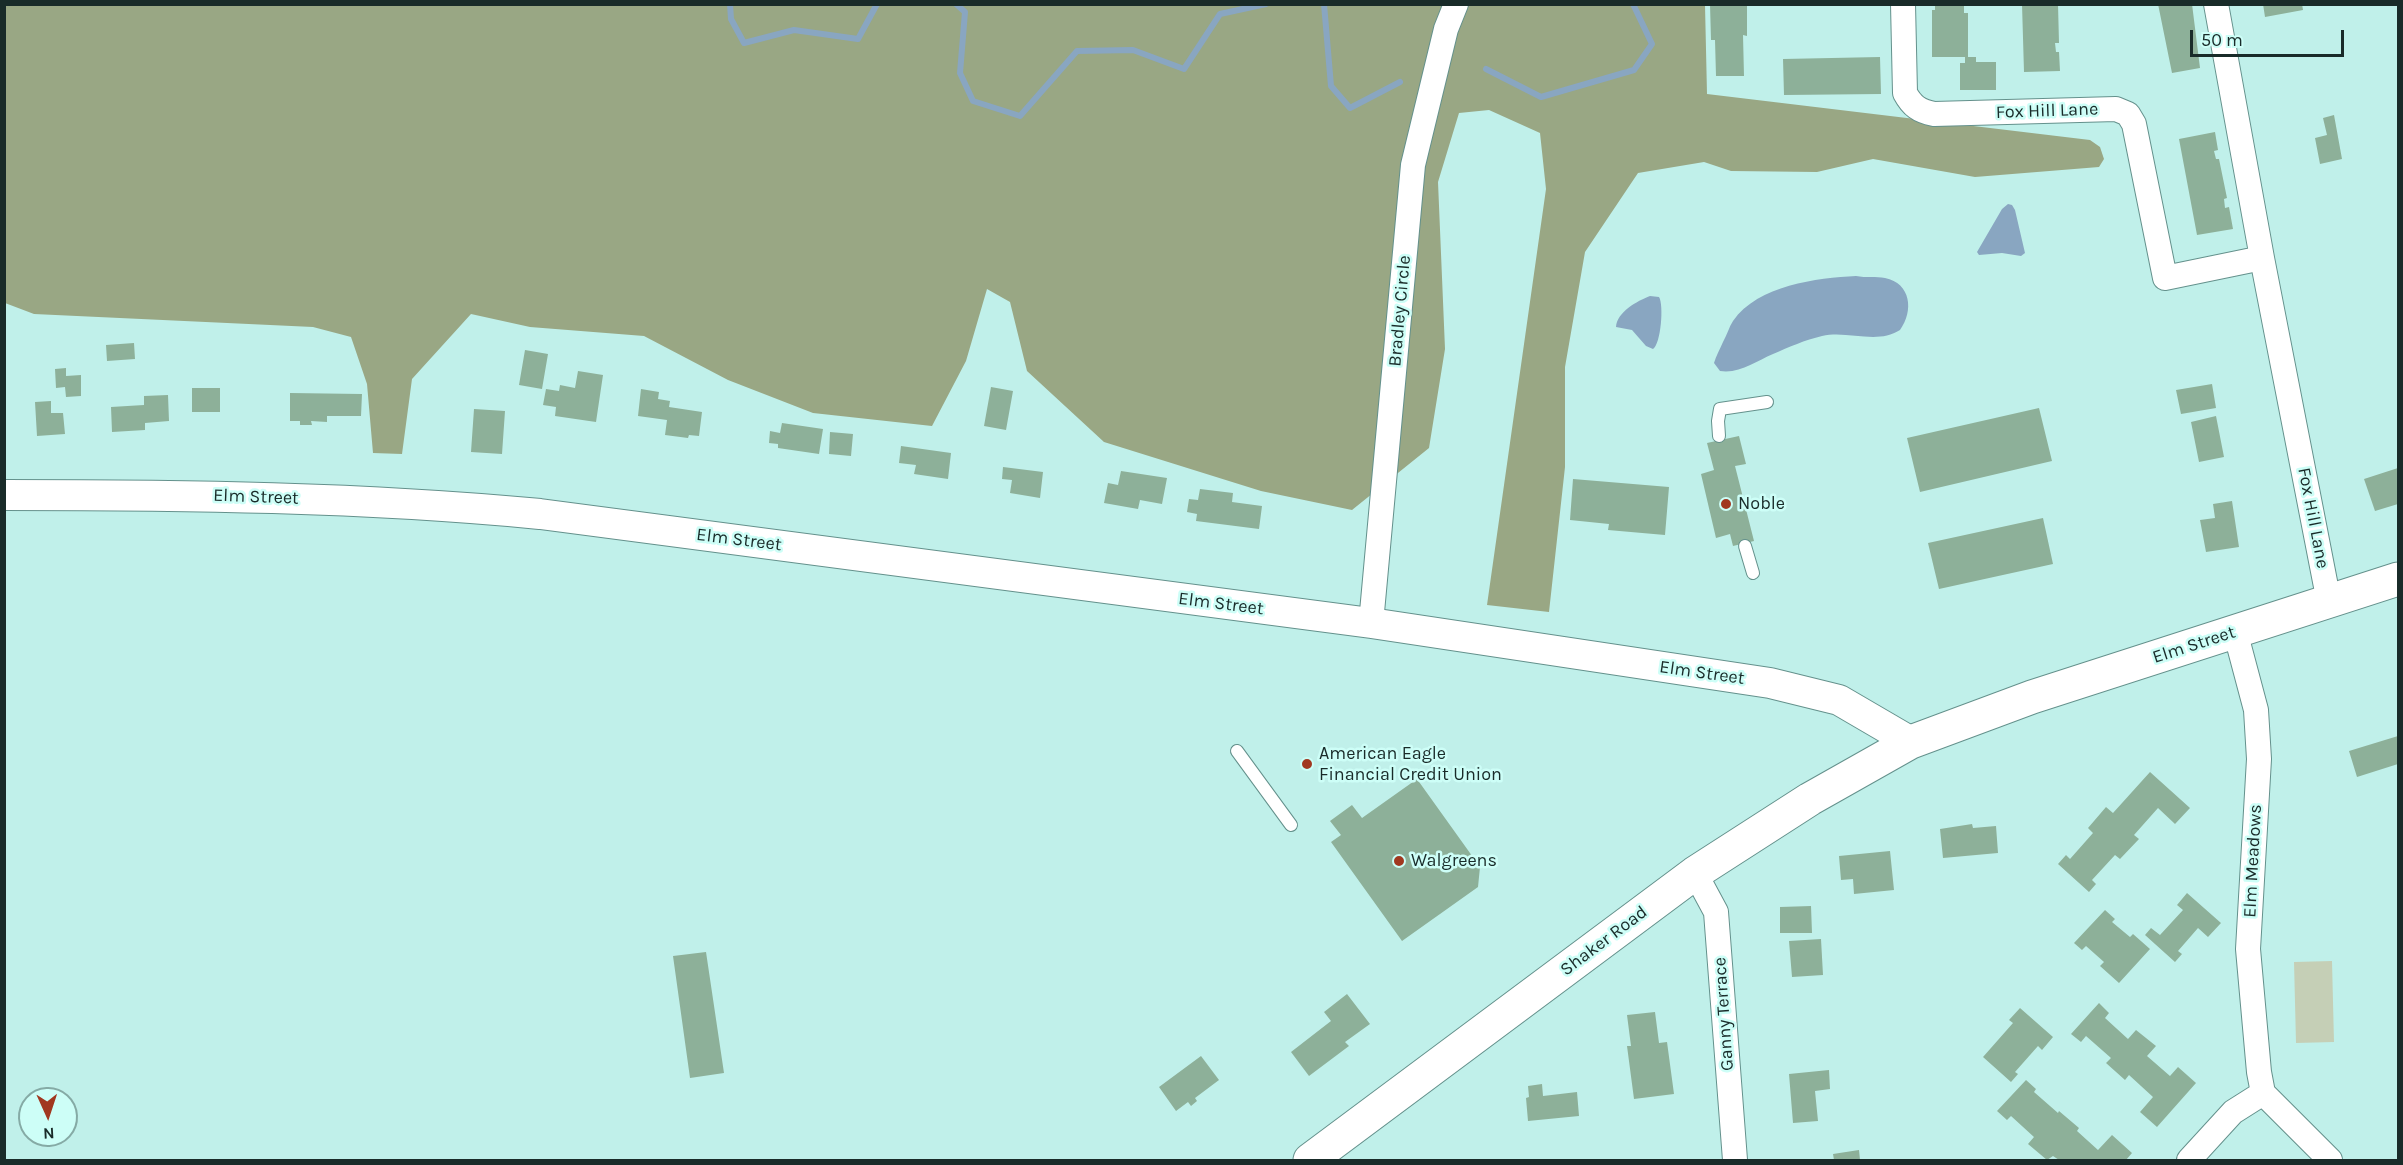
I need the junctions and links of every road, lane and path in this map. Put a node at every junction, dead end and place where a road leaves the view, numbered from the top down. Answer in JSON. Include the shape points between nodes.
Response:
{"nodes":[{"id":1,"x":1456,"y":4,"type":"edge"},
{"id":2,"x":1903,"y":4,"type":"edge"},
{"id":3,"x":2216,"y":4,"type":"edge"},
{"id":4,"x":2262,"y":258,"type":"junction"},
{"id":5,"x":1767,"y":402,"type":"dead end"},
{"id":6,"x":1719,"y":436,"type":"dead end"},
{"id":7,"x":4,"y":495,"type":"edge"},
{"id":8,"x":1745,"y":546,"type":"dead end"},
{"id":9,"x":1753,"y":573,"type":"dead end"},
{"id":10,"x":2398,"y":579,"type":"edge"},
{"id":11,"x":2329,"y":602,"type":"junction"},
{"id":12,"x":1371,"y":623,"type":"junction"},
{"id":13,"x":2235,"y":631,"type":"junction"},
{"id":14,"x":1911,"y":742,"type":"junction"},
{"id":15,"x":1237,"y":752,"type":"dead end"},
{"id":16,"x":1292,"y":825,"type":"dead end"},
{"id":17,"x":1695,"y":873,"type":"junction"},
{"id":18,"x":2263,"y":1093,"type":"junction"},
{"id":19,"x":1310,"y":1161,"type":"edge"},
{"id":20,"x":1735,"y":1161,"type":"edge"},
{"id":21,"x":2189,"y":1161,"type":"edge"},
{"id":22,"x":2330,"y":1161,"type":"edge"}],
"edges":[{"from":1,"to":12,"type":"street","name":"Bradley Circle","via":[[1446,29],[1413,165]]},
{"from":2,"to":4,"type":"street","name":"Fox Hill Lane","via":[[1905,93],[1920,111],[1934,114],[2116,109],[2128,114],[2134,124],[2165,278]]},
{"from":3,"to":4,"type":"street","name":"Fox Hill Lane"},
{"from":4,"to":11,"type":"street","name":"Fox Hill Lane"},
{"from":5,"to":6,"type":"lane","via":[[1720,409]]},
{"from":7,"to":12,"type":"street","name":"Elm Street","via":[[242,496],[440,505],[552,516]]},
{"from":8,"to":9,"type":"lane"},
{"from":10,"to":11,"type":"main road","name":"Elm Street"},
{"from":11,"to":13,"type":"main road","name":"Elm Street"},
{"from":12,"to":14,"type":"street","name":"Elm Street","via":[[1770,683],[1839,700]]},
{"from":13,"to":14,"type":"main road","name":"Elm Street","via":[[2032,697]]},
{"from":13,"to":18,"type":"street","name":"Elm Meadows","via":[[2256,710],[2258,749],[2248,949]]},
{"from":14,"to":17,"type":"main road","name":"Shaker Road","via":[[1810,798]]},
{"from":15,"to":16,"type":"lane"},
{"from":17,"to":19,"type":"main road","name":"Shaker Road"},
{"from":17,"to":20,"type":"street","name":"Ganny Terrace","via":[[1716,912]]},
{"from":18,"to":21,"type":"street","via":[[2233,1112]]},
{"from":18,"to":22,"type":"street"}]}
